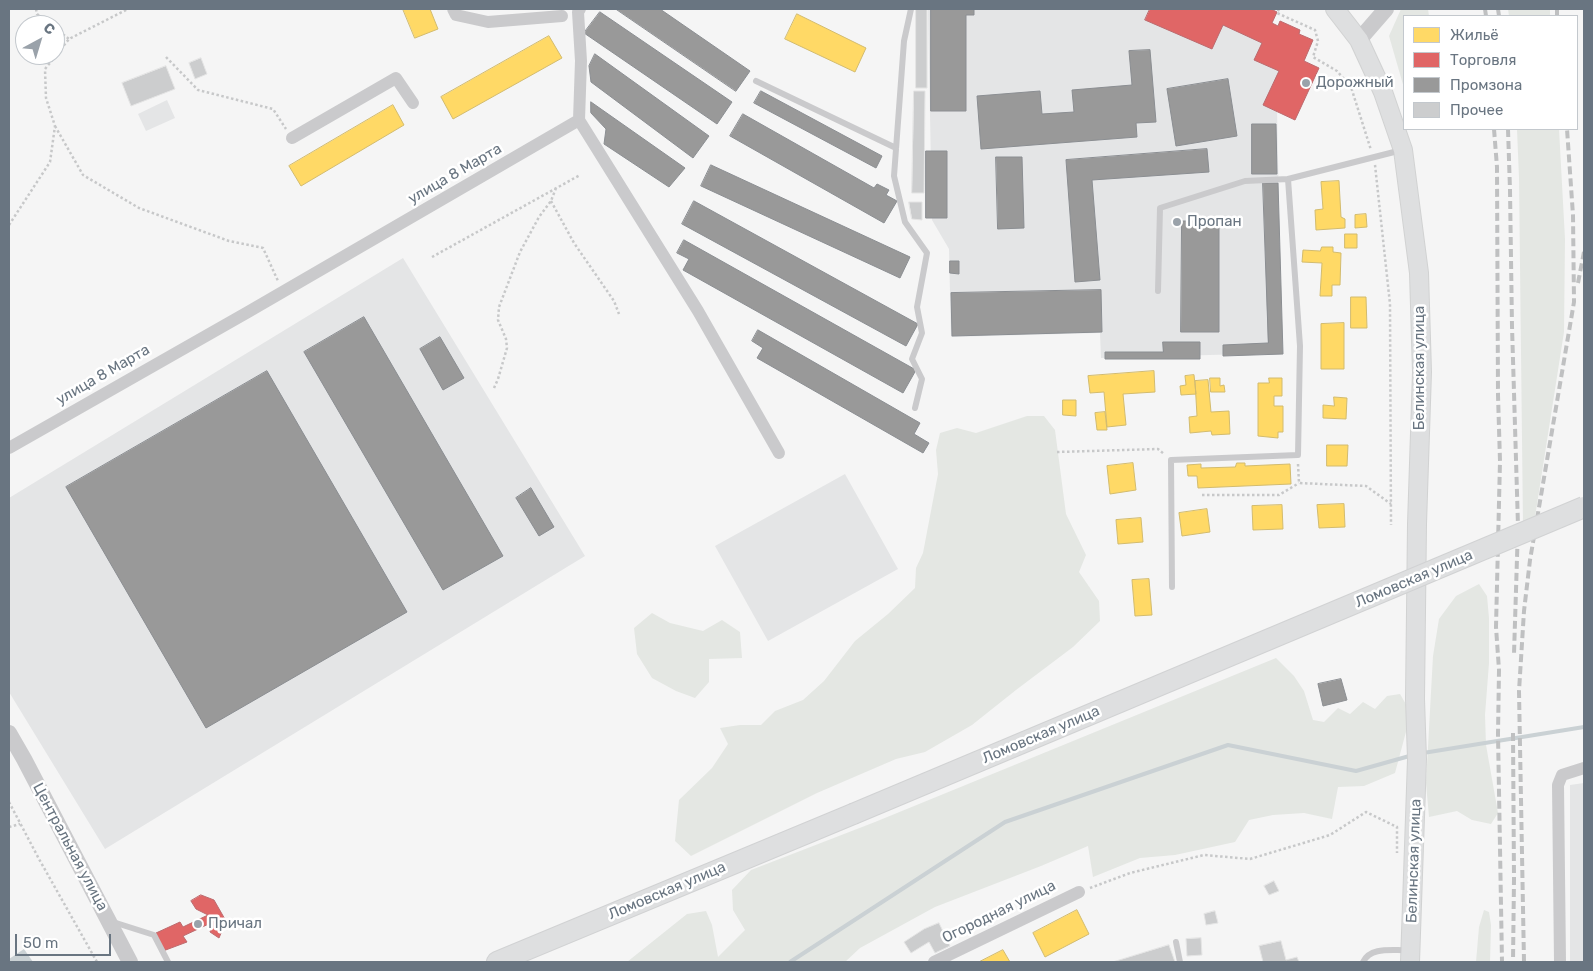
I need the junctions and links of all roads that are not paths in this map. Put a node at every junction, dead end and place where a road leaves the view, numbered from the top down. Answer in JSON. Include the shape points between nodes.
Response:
{"nodes":[{"id":1,"x":453,"y":9,"type":"edge"},
{"id":2,"x":580,"y":9,"type":"edge"},
{"id":3,"x":912,"y":9,"type":"edge"},
{"id":4,"x":1335,"y":9,"type":"edge"},
{"id":5,"x":1386,"y":9,"type":"edge"},
{"id":6,"x":562,"y":16,"type":"dead end"},
{"id":7,"x":1359,"y":40,"type":"junction"},
{"id":8,"x":756,"y":81,"type":"dead end"},
{"id":9,"x":413,"y":103,"type":"dead end"},
{"id":10,"x":579,"y":120,"type":"junction"},
{"id":11,"x":292,"y":138,"type":"road end"},
{"id":12,"x":896,"y":148,"type":"junction"},
{"id":13,"x":1403,"y":150,"type":"junction"},
{"id":14,"x":1288,"y":179,"type":"junction"},
{"id":15,"x":1158,"y":291,"type":"dead end"},
{"id":16,"x":915,"y":408,"type":"dead end"},
{"id":17,"x":9,"y":448,"type":"edge"},
{"id":18,"x":779,"y":452,"type":"dead end"},
{"id":19,"x":1584,"y":507,"type":"edge"},
{"id":20,"x":1172,"y":587,"type":"dead end"},
{"id":21,"x":9,"y":733,"type":"edge"},
{"id":22,"x":1584,"y":768,"type":"edge"},
{"id":23,"x":1079,"y":892,"type":"road end"},
{"id":24,"x":109,"y":921,"type":"junction"},
{"id":25,"x":1176,"y":942,"type":"dead end"},
{"id":26,"x":1410,"y":956,"type":"edge"},
{"id":27,"x":130,"y":962,"type":"edge"},
{"id":28,"x":168,"y":962,"type":"edge"},
{"id":29,"x":497,"y":962,"type":"edge"},
{"id":30,"x":934,"y":962,"type":"edge"},
{"id":31,"x":1180,"y":962,"type":"edge"},
{"id":32,"x":1363,"y":962,"type":"edge"},
{"id":33,"x":1560,"y":962,"type":"edge"}],
"edges":[{"from":1,"to":6,"type":"street","via":[[456,15],[488,22]]},
{"from":2,"to":10,"type":"street"},
{"from":3,"to":12,"type":"lane","via":[[904,41]]},
{"from":4,"to":7,"type":"main road","name":"Белинская улица"},
{"from":5,"to":7,"type":"street"},
{"from":7,"to":13,"type":"main road","name":"Белинская улица","via":[[1383,92]]},
{"from":8,"to":12,"type":"lane"},
{"from":9,"to":11,"type":"street","via":[[396,78]]},
{"from":10,"to":17,"type":"street","name":"улица 8 Марта"},
{"from":10,"to":18,"type":"street","via":[[698,311]]},
{"from":12,"to":16,"type":"lane","via":[[894,176],[905,222],[927,253],[917,307],[922,333],[912,359],[922,379]]},
{"from":13,"to":14,"type":"lane"},
{"from":13,"to":26,"type":"main road","name":"Белинская улица","via":[[1419,273],[1422,372],[1417,524],[1417,753]]},
{"from":14,"to":15,"type":"lane","via":[[1245,181],[1160,208]]},
{"from":14,"to":20,"type":"lane","via":[[1300,346],[1298,455],[1171,460]]},
{"from":19,"to":29,"type":"main road","name":"Ломовская улица","bridge":true},
{"from":21,"to":24,"type":"street","name":"Центральная улица"},
{"from":22,"to":33,"type":"street","via":[[1562,775],[1558,785]]},
{"from":23,"to":30,"type":"street","name":"Огородная улица"},
{"from":24,"to":27,"type":"street","name":"Центральная улица"},
{"from":24,"to":28,"type":"lane","via":[[154,935]]},
{"from":25,"to":31,"type":"lane"},
{"from":26,"to":32,"type":"lane","via":[[1376,951]]}]}
